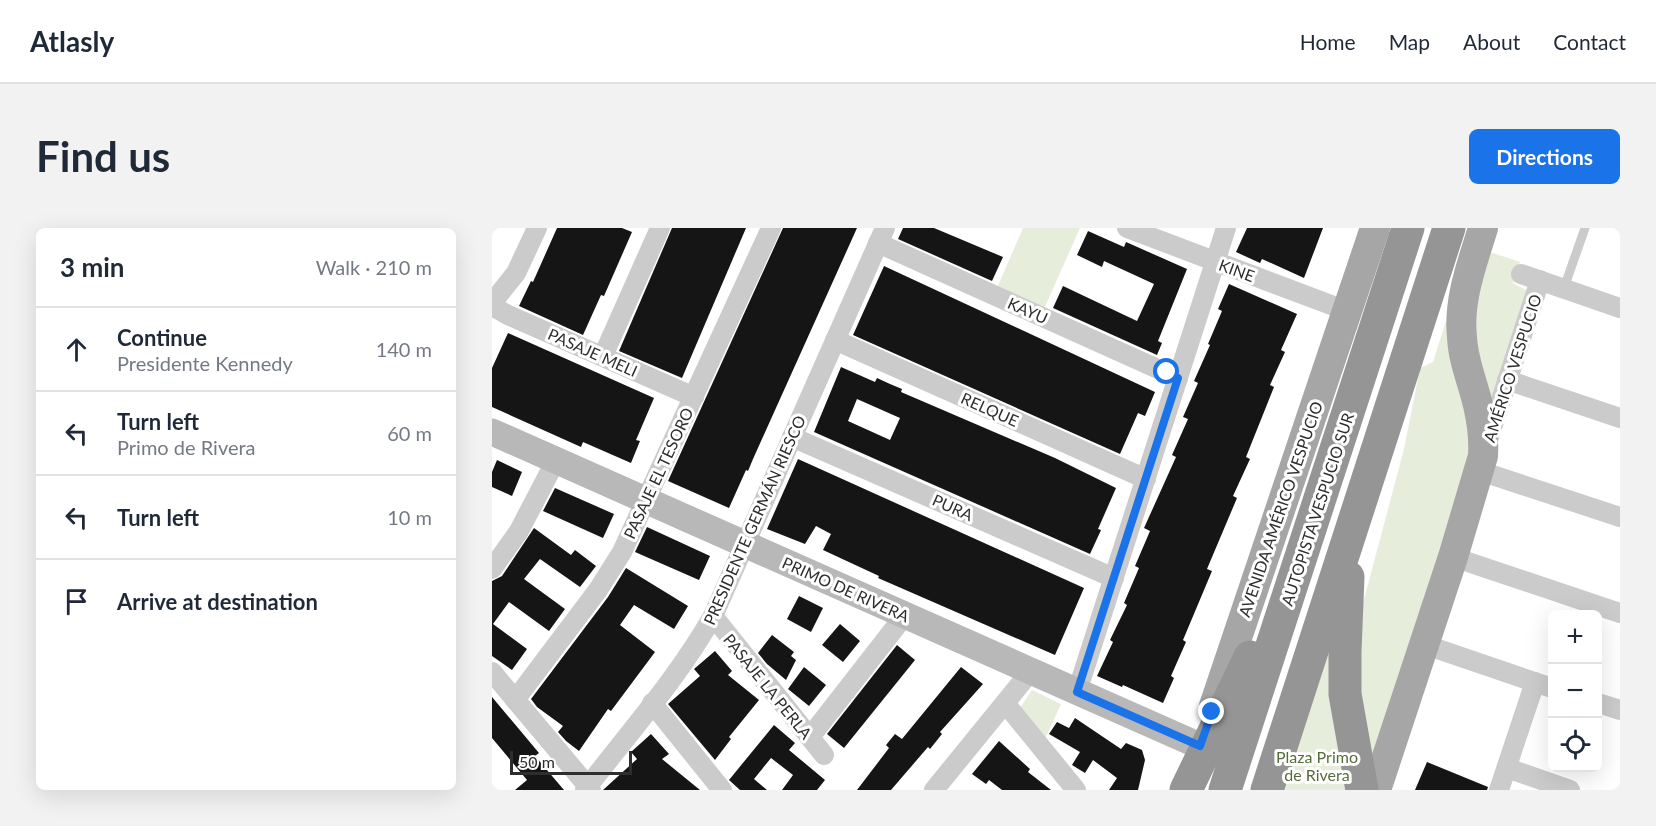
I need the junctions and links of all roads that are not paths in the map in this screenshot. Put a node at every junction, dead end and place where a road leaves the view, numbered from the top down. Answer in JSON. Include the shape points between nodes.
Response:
{"nodes":[{"id":1,"x":537,"y":228,"type":"edge"},
{"id":2,"x":660,"y":228,"type":"edge"},
{"id":3,"x":771,"y":228,"type":"edge"},
{"id":4,"x":1127,"y":228,"type":"edge"},
{"id":5,"x":1226,"y":228,"type":"edge"},
{"id":6,"x":1363,"y":228,"type":"edge"},
{"id":7,"x":1375,"y":228,"type":"edge"},
{"id":8,"x":1408,"y":228,"type":"edge"},
{"id":9,"x":1449,"y":228,"type":"edge"},
{"id":10,"x":1483,"y":228,"type":"edge"},
{"id":11,"x":1585,"y":228,"type":"edge"},
{"id":12,"x":881,"y":236,"type":"edge"},
{"id":13,"x":1215,"y":262,"type":"junction"},
{"id":14,"x":1521,"y":274,"type":"dead end"},
{"id":15,"x":1540,"y":280,"type":"junction"},
{"id":16,"x":1564,"y":288,"type":"junction"},
{"id":17,"x":492,"y":304,"type":"edge"},
{"id":18,"x":1620,"y":308,"type":"edge"},
{"id":19,"x":1347,"y":310,"type":"junction"},
{"id":20,"x":835,"y":340,"type":"junction"},
{"id":21,"x":603,"y":356,"type":"junction"},
{"id":22,"x":1178,"y":378,"type":"junction"},
{"id":23,"x":1507,"y":380,"type":"junction"},
{"id":24,"x":694,"y":397,"type":"junction"},
{"id":25,"x":1620,"y":418,"type":"edge"},
{"id":26,"x":492,"y":432,"type":"edge"},
{"id":27,"x":792,"y":436,"type":"junction"},
{"id":28,"x":556,"y":460,"type":"junction"},
{"id":29,"x":1481,"y":464,"type":"junction"},
{"id":30,"x":1146,"y":478,"type":"junction"},
{"id":31,"x":645,"y":500,"type":"junction"},
{"id":32,"x":1620,"y":517,"type":"edge"},
{"id":33,"x":1355,"y":522,"type":"junction"},
{"id":34,"x":1306,"y":542,"type":"junction"},
{"id":35,"x":745,"y":545,"type":"junction"},
{"id":36,"x":1453,"y":557,"type":"junction"},
{"id":37,"x":494,"y":562,"type":"edge"},
{"id":38,"x":1113,"y":578,"type":"junction"},
{"id":39,"x":1620,"y":613,"type":"edge"},
{"id":40,"x":905,"y":615,"type":"junction"},
{"id":41,"x":713,"y":616,"type":"junction"},
{"id":42,"x":1423,"y":644,"type":"junction"},
{"id":43,"x":1031,"y":671,"type":"junction"},
{"id":44,"x":492,"y":672,"type":"edge"},
{"id":45,"x":1544,"y":685,"type":"edge"},
{"id":46,"x":1077,"y":692,"type":"junction"},
{"id":47,"x":515,"y":700,"type":"junction"},
{"id":48,"x":652,"y":703,"type":"junction"},
{"id":49,"x":1005,"y":703,"type":"junction"},
{"id":50,"x":1602,"y":704,"type":"edge"},
{"id":51,"x":1620,"y":710,"type":"edge"},
{"id":52,"x":810,"y":737,"type":"junction"},
{"id":53,"x":1200,"y":746,"type":"junction"},
{"id":54,"x":824,"y":755,"type":"dead end"},
{"id":55,"x":1507,"y":768,"type":"junction"},
{"id":56,"x":588,"y":789,"type":"edge"},
{"id":57,"x":722,"y":790,"type":"edge"},
{"id":58,"x":934,"y":790,"type":"edge"},
{"id":59,"x":1076,"y":790,"type":"edge"},
{"id":60,"x":1185,"y":790,"type":"edge"},
{"id":61,"x":1225,"y":790,"type":"edge"},
{"id":62,"x":1267,"y":790,"type":"edge"},
{"id":63,"x":1362,"y":790,"type":"edge"},
{"id":64,"x":1376,"y":790,"type":"edge"},
{"id":65,"x":1499,"y":790,"type":"edge"},
{"id":66,"x":1570,"y":790,"type":"edge"}],
"edges":[{"from":1,"to":17,"type":"street","via":[[516,273]]},
{"from":2,"to":21,"type":"street"},
{"from":3,"to":24,"type":"street","name":"PASAJE EL TESORO"},
{"from":4,"to":13,"type":"street","name":"KINE"},
{"from":5,"to":13,"type":"street"},
{"from":6,"to":19,"type":"street"},
{"from":7,"to":19,"type":"main road","name":"AVENIDA AMÉRICO VESPUCIO"},
{"from":8,"to":34,"type":"highway","name":"AUTOPISTA VESPUCIO SUR"},
{"from":9,"to":33,"type":"highway"},
{"from":10,"to":29,"type":"main road","via":[[1461,319],[1464,354],[1484,442]]},
{"from":11,"to":16,"type":"lane"},
{"from":12,"to":20,"type":"street","name":"PRESIDENTE GERMÁN RIESCO"},
{"from":12,"to":22,"type":"street","name":"KAYU"},
{"from":13,"to":19,"type":"street","name":"KINE"},
{"from":13,"to":22,"type":"street"},
{"from":14,"to":15,"type":"street"},
{"from":15,"to":16,"type":"street"},
{"from":15,"to":23,"type":"street","name":"AMÉRICO VESPUCIO"},
{"from":16,"to":18,"type":"street"},
{"from":17,"to":21,"type":"street","name":"PASAJE MELI","via":[[507,315]]},
{"from":19,"to":53,"type":"main road","name":"AVENIDA AMÉRICO VESPUCIO"},
{"from":20,"to":27,"type":"street","name":"PRESIDENTE GERMÁN RIESCO"},
{"from":20,"to":30,"type":"street","name":"RELQUE"},
{"from":21,"to":24,"type":"street","name":"PASAJE MELI"},
{"from":22,"to":30,"type":"street"},
{"from":23,"to":25,"type":"street"},
{"from":23,"to":29,"type":"street","name":"AMÉRICO VESPUCIO"},
{"from":24,"to":31,"type":"street","name":"PASAJE EL TESORO"},
{"from":26,"to":28,"type":"street","name":"PRIMO DE RIVERA"},
{"from":27,"to":35,"type":"street","name":"PRESIDENTE GERMÁN RIESCO"},
{"from":27,"to":38,"type":"street","name":"PURA"},
{"from":28,"to":31,"type":"street","name":"PRIMO DE RIVERA"},
{"from":28,"to":37,"type":"street","via":[[519,531]]},
{"from":29,"to":32,"type":"street"},
{"from":29,"to":36,"type":"main road"},
{"from":30,"to":38,"type":"street"},
{"from":31,"to":35,"type":"street","name":"PRIMO DE RIVERA"},
{"from":31,"to":47,"type":"street","name":"PASAJE EL TESORO","via":[[610,573]]},
{"from":33,"to":62,"type":"highway"},
{"from":33,"to":63,"type":"highway","via":[[1344,673]]},
{"from":34,"to":60,"type":"highway"},
{"from":34,"to":61,"type":"highway","name":"AUTOPISTA VESPUCIO SUR"},
{"from":35,"to":40,"type":"street","name":"PRIMO DE RIVERA"},
{"from":35,"to":41,"type":"street","name":"PRESIDENTE GERMÁN RIESCO"},
{"from":36,"to":39,"type":"street"},
{"from":36,"to":42,"type":"main road"},
{"from":38,"to":46,"type":"street"},
{"from":40,"to":43,"type":"street","name":"PRIMO DE RIVERA"},
{"from":40,"to":52,"type":"street"},
{"from":41,"to":48,"type":"street","name":"PRESIDENTE GERMÁN RIESCO"},
{"from":41,"to":52,"type":"street","name":"PASAJE LA PERLA"},
{"from":42,"to":45,"type":"street"},
{"from":42,"to":64,"type":"main road"},
{"from":43,"to":46,"type":"street","name":"PRIMO DE RIVERA"},
{"from":43,"to":49,"type":"street"},
{"from":44,"to":47,"type":"street"},
{"from":45,"to":55,"type":"street"},
{"from":46,"to":53,"type":"street","name":"PRIMO DE RIVERA"},
{"from":47,"to":56,"type":"street"},
{"from":48,"to":56,"type":"street","name":"PRESIDENTE GERMÁN RIESCO"},
{"from":48,"to":57,"type":"street"},
{"from":49,"to":58,"type":"street"},
{"from":49,"to":59,"type":"street"},
{"from":50,"to":51,"type":"street"},
{"from":52,"to":54,"type":"street","name":"PASAJE LA PERLA"},
{"from":53,"to":60,"type":"main road","name":"AVENIDA AMÉRICO VESPUCIO"},
{"from":55,"to":65,"type":"street"},
{"from":55,"to":66,"type":"street"}]}
